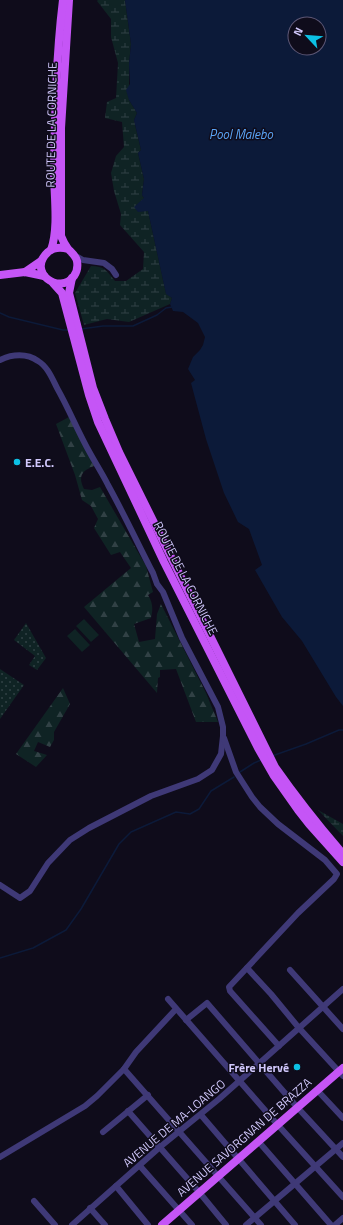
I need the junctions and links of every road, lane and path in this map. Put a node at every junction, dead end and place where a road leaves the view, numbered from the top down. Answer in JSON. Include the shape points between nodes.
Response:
{"nodes":[{"id":1,"x":63,"y":0,"type":"edge"},
{"id":2,"x":69,"y":0,"type":"edge"},
{"id":3,"x":51,"y":250,"type":"junction"},
{"id":4,"x":71,"y":252,"type":"junction"},
{"id":5,"x":42,"y":261,"type":"junction"},
{"id":6,"x":89,"y":261,"type":"junction"},
{"id":7,"x":25,"y":272,"type":"junction"},
{"id":8,"x":0,"y":275,"type":"edge"},
{"id":9,"x":116,"y":275,"type":"dead end"},
{"id":10,"x":44,"y":276,"type":"junction"},
{"id":11,"x":74,"y":276,"type":"junction"},
{"id":12,"x":53,"y":283,"type":"junction"},
{"id":13,"x":69,"y":306,"type":"junction"},
{"id":14,"x":0,"y":360,"type":"edge"},
{"id":15,"x":223,"y":736,"type":"junction"},
{"id":16,"x":342,"y":857,"type":"edge"},
{"id":17,"x":0,"y":885,"type":"edge"},
{"id":18,"x":247,"y":968,"type":"junction"},
{"id":19,"x":290,"y":970,"type":"dead end"},
{"id":20,"x":343,"y":989,"type":"edge"},
{"id":21,"x":168,"y":1000,"type":"dead end"},
{"id":22,"x":322,"y":1007,"type":"junction"},
{"id":23,"x":176,"y":1009,"type":"junction"},
{"id":24,"x":186,"y":1020,"type":"junction"},
{"id":25,"x":299,"y":1028,"type":"junction"},
{"id":26,"x":343,"y":1029,"type":"edge"},
{"id":27,"x":279,"y":1046,"type":"junction"},
{"id":28,"x":259,"y":1064,"type":"junction"},
{"id":29,"x":124,"y":1069,"type":"junction"},
{"id":30,"x":342,"y":1072,"type":"edge"},
{"id":31,"x":239,"y":1081,"type":"junction"},
{"id":32,"x":317,"y":1090,"type":"junction"},
{"id":33,"x":148,"y":1095,"type":"junction"},
{"id":34,"x":297,"y":1107,"type":"junction"},
{"id":35,"x":128,"y":1111,"type":"junction"},
{"id":36,"x":201,"y":1114,"type":"junction"},
{"id":37,"x":343,"y":1118,"type":"edge"},
{"id":38,"x":277,"y":1124,"type":"junction"},
{"id":39,"x":103,"y":1132,"type":"dead end"},
{"id":40,"x":180,"y":1132,"type":"junction"},
{"id":41,"x":258,"y":1141,"type":"junction"},
{"id":42,"x":343,"y":1143,"type":"edge"},
{"id":43,"x":160,"y":1147,"type":"junction"},
{"id":44,"x":336,"y":1150,"type":"junction"},
{"id":45,"x":0,"y":1157,"type":"edge"},
{"id":46,"x":343,"y":1157,"type":"edge"},
{"id":47,"x":239,"y":1158,"type":"junction"},
{"id":48,"x":140,"y":1166,"type":"junction"},
{"id":49,"x":315,"y":1166,"type":"junction"},
{"id":50,"x":219,"y":1176,"type":"junction"},
{"id":51,"x":295,"y":1183,"type":"junction"},
{"id":52,"x":116,"y":1186,"type":"junction"},
{"id":53,"x":199,"y":1192,"type":"junction"},
{"id":54,"x":343,"y":1197,"type":"edge"},
{"id":55,"x":34,"y":1201,"type":"dead end"},
{"id":56,"x":274,"y":1201,"type":"junction"},
{"id":57,"x":90,"y":1208,"type":"junction"},
{"id":58,"x":179,"y":1209,"type":"junction"},
{"id":59,"x":255,"y":1217,"type":"junction"},
{"id":60,"x":343,"y":1218,"type":"edge"},
{"id":61,"x":55,"y":1225,"type":"edge"},
{"id":62,"x":72,"y":1225,"type":"edge"},
{"id":63,"x":105,"y":1225,"type":"edge"},
{"id":64,"x":148,"y":1225,"type":"edge"},
{"id":65,"x":162,"y":1225,"type":"edge"},
{"id":66,"x":192,"y":1225,"type":"edge"},
{"id":67,"x":226,"y":1225,"type":"edge"},
{"id":68,"x":246,"y":1225,"type":"edge"},
{"id":69,"x":261,"y":1225,"type":"edge"},
{"id":70,"x":295,"y":1225,"type":"edge"},
{"id":71,"x":331,"y":1225,"type":"edge"},
{"id":72,"x":335,"y":1225,"type":"edge"}],
"edges":[{"from":1,"to":3,"type":"main road","name":"ROUTE DE LA CORNICHE","via":[[55,90],[55,233]]},
{"from":2,"to":4,"type":"main road","name":"ROUTE DE LA CORNICHE","via":[[60,128],[61,236]]},
{"from":3,"to":4,"type":"main road","via":[[63,248]]},
{"from":3,"to":5,"type":"main road"},
{"from":4,"to":6,"type":"street"},
{"from":4,"to":11,"type":"main road","via":[[77,260],[78,267]]},
{"from":5,"to":7,"type":"main road"},
{"from":5,"to":10,"type":"main road","via":[[41,269]]},
{"from":6,"to":9,"type":"street","via":[[104,263]]},
{"from":6,"to":11,"type":"street"},
{"from":7,"to":8,"type":"main road"},
{"from":7,"to":10,"type":"main road"},
{"from":10,"to":12,"type":"main road"},
{"from":11,"to":12,"type":"main road","via":[[66,282]]},
{"from":11,"to":13,"type":"main road","name":"ROUTE DE LA CORNICHE","via":[[69,293]]},
{"from":12,"to":13,"type":"main road","name":"ROUTE DE LA CORNICHE"},
{"from":13,"to":16,"type":"main road","name":"ROUTE DE LA CORNICHE","via":[[98,422],[164,562],[274,776],[309,824]]},
{"from":14,"to":15,"type":"street","via":[[20,355],[29,357],[38,361],[50,374],[163,592],[182,638],[218,707]]},
{"from":15,"to":17,"type":"street","via":[[221,754],[212,770],[198,779],[151,796],[70,840],[48,863],[30,891],[20,898]]},
{"from":15,"to":18,"type":"street","via":[[238,776],[256,802],[278,824],[325,860],[337,874]]},
{"from":18,"to":25,"type":"street"},
{"from":18,"to":27,"type":"street","via":[[229,989]]},
{"from":19,"to":22,"type":"street"},
{"from":20,"to":22,"type":"street","name":"AVENUE DE MA-LOANGO"},
{"from":21,"to":23,"type":"street"},
{"from":22,"to":25,"type":"street","name":"AVENUE DE MA-LOANGO"},
{"from":22,"to":26,"type":"street"},
{"from":23,"to":24,"type":"street"},
{"from":23,"to":29,"type":"street","via":[[136,1052]]},
{"from":24,"to":28,"type":"street","via":[[207,1003]]},
{"from":24,"to":31,"type":"street"},
{"from":25,"to":27,"type":"street","name":"AVENUE DE MA-LOANGO"},
{"from":25,"to":30,"type":"street"},
{"from":27,"to":28,"type":"street","name":"AVENUE DE MA-LOANGO"},
{"from":28,"to":31,"type":"street","name":"AVENUE DE MA-LOANGO"},
{"from":28,"to":34,"type":"street"},
{"from":29,"to":33,"type":"street"},
{"from":29,"to":45,"type":"street","via":[[85,1106]]},
{"from":30,"to":32,"type":"main road","name":"AVENUE SAVORGNAN DE BRAZZA"},
{"from":31,"to":36,"type":"street","name":"AVENUE DE MA-LOANGO"},
{"from":31,"to":38,"type":"street"},
{"from":32,"to":34,"type":"main road","name":"AVENUE SAVORGNAN DE BRAZZA"},
{"from":32,"to":37,"type":"street"},
{"from":33,"to":35,"type":"street"},
{"from":33,"to":40,"type":"street"},
{"from":34,"to":38,"type":"main road","name":"AVENUE SAVORGNAN DE BRAZZA"},
{"from":34,"to":44,"type":"street"},
{"from":35,"to":39,"type":"street"},
{"from":35,"to":43,"type":"street"},
{"from":36,"to":40,"type":"street","name":"AVENUE DE MA-LOANGO"},
{"from":36,"to":47,"type":"street"},
{"from":38,"to":41,"type":"main road","name":"AVENUE SAVORGNAN DE BRAZZA"},
{"from":38,"to":49,"type":"street"},
{"from":40,"to":43,"type":"street","name":"AVENUE DE MA-LOANGO"},
{"from":40,"to":50,"type":"street"},
{"from":41,"to":47,"type":"main road","name":"AVENUE SAVORGNAN DE BRAZZA"},
{"from":41,"to":51,"type":"street"},
{"from":42,"to":44,"type":"street"},
{"from":43,"to":48,"type":"street","name":"AVENUE DE MA-LOANGO"},
{"from":43,"to":53,"type":"street"},
{"from":44,"to":46,"type":"street"},
{"from":44,"to":49,"type":"street"},
{"from":47,"to":50,"type":"main road","name":"AVENUE SAVORGNAN DE BRAZZA"},
{"from":47,"to":56,"type":"street"},
{"from":48,"to":52,"type":"street","name":"AVENUE DE MA-LOANGO"},
{"from":48,"to":58,"type":"street"},
{"from":49,"to":51,"type":"street"},
{"from":49,"to":54,"type":"street"},
{"from":50,"to":53,"type":"main road","name":"AVENUE SAVORGNAN DE BRAZZA"},
{"from":50,"to":59,"type":"street"},
{"from":51,"to":56,"type":"street"},
{"from":51,"to":71,"type":"street"},
{"from":52,"to":57,"type":"street","name":"AVENUE DE MA-LOANGO"},
{"from":52,"to":64,"type":"street"},
{"from":53,"to":58,"type":"main road","name":"AVENUE SAVORGNAN DE BRAZZA"},
{"from":53,"to":67,"type":"street"},
{"from":55,"to":61,"type":"street"},
{"from":56,"to":59,"type":"street"},
{"from":56,"to":70,"type":"street"},
{"from":57,"to":62,"type":"street","name":"AVENUE DE MA-LOANGO"},
{"from":57,"to":63,"type":"street"},
{"from":58,"to":65,"type":"main road","name":"AVENUE SAVORGNAN DE BRAZZA"},
{"from":58,"to":66,"type":"street"},
{"from":59,"to":68,"type":"street"},
{"from":59,"to":69,"type":"street"},
{"from":60,"to":72,"type":"street"}]}
